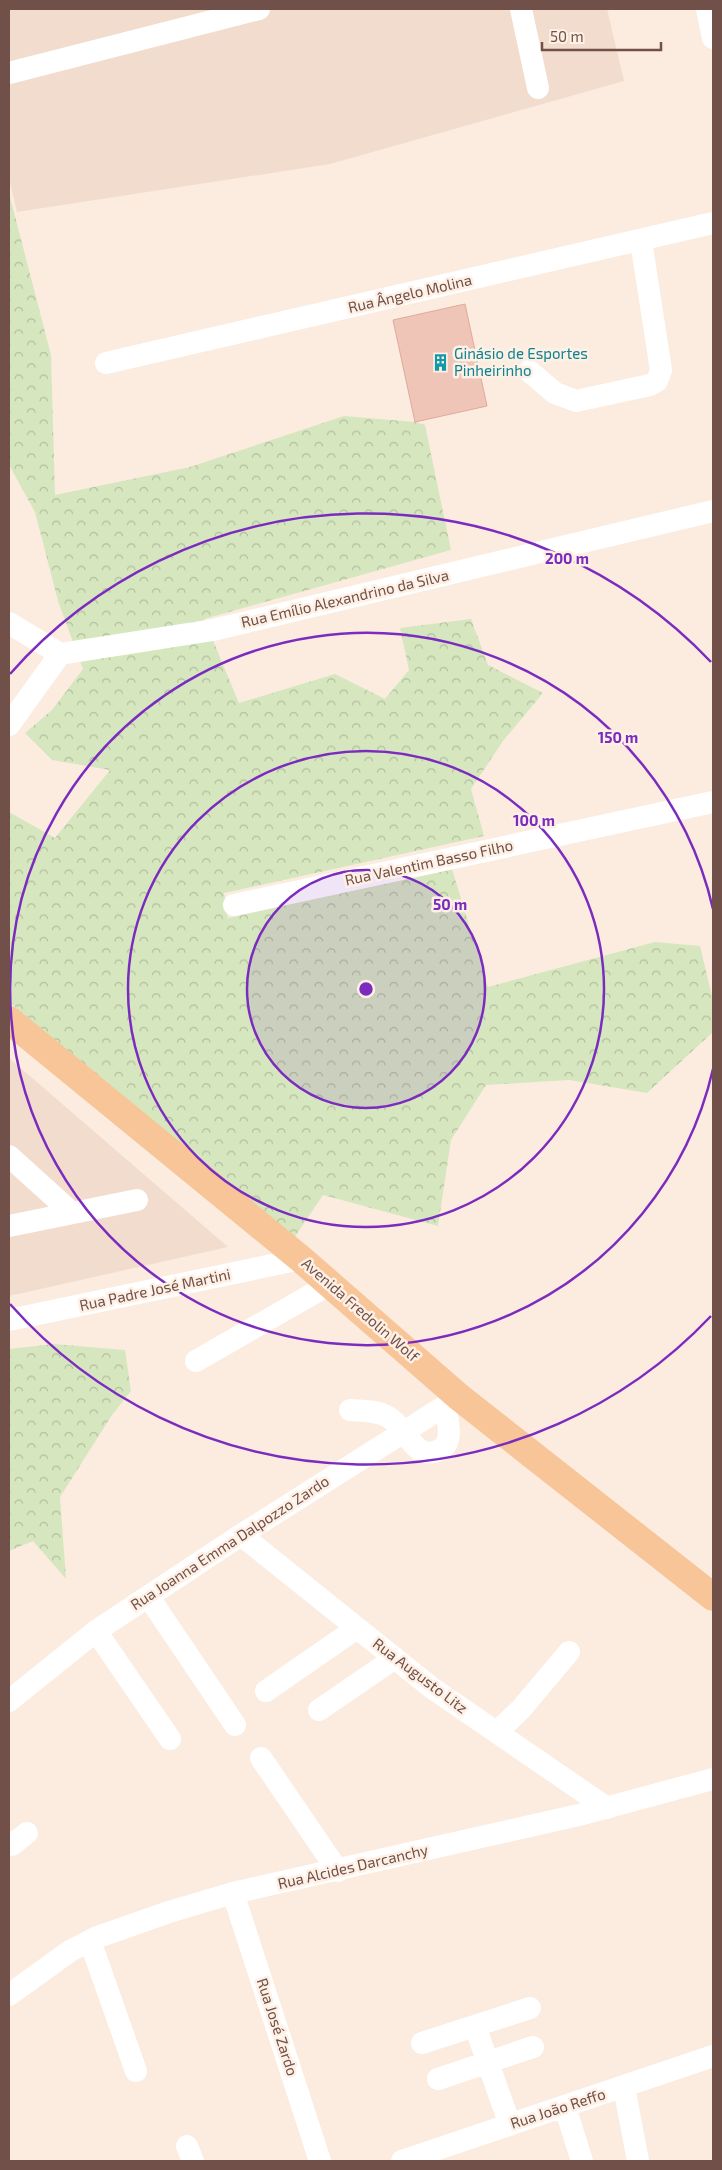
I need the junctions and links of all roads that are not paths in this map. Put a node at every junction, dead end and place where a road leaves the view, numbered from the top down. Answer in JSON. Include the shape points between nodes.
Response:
{"nodes":[{"id":1,"x":258,"y":9,"type":"edge"},
{"id":2,"x":521,"y":9,"type":"edge"},
{"id":3,"x":707,"y":9,"type":"edge"},
{"id":4,"x":713,"y":38,"type":"edge"},
{"id":5,"x":9,"y":73,"type":"edge"},
{"id":6,"x":538,"y":88,"type":"dead end"},
{"id":7,"x":713,"y":223,"type":"edge"},
{"id":8,"x":641,"y":241,"type":"junction"},
{"id":9,"x":106,"y":363,"type":"dead end"},
{"id":10,"x":529,"y":371,"type":"dead end"},
{"id":11,"x":713,"y":511,"type":"edge"},
{"id":12,"x":9,"y":623,"type":"edge"},
{"id":13,"x":60,"y":654,"type":"junction"},
{"id":14,"x":9,"y":726,"type":"edge"},
{"id":15,"x":713,"y":802,"type":"edge"},
{"id":16,"x":234,"y":905,"type":"dead end"},
{"id":17,"x":9,"y":1020,"type":"edge"},
{"id":18,"x":9,"y":1156,"type":"edge"},
{"id":19,"x":137,"y":1200,"type":"dead end"},
{"id":20,"x":72,"y":1213,"type":"junction"},
{"id":21,"x":9,"y":1226,"type":"edge"},
{"id":22,"x":301,"y":1259,"type":"junction"},
{"id":23,"x":330,"y":1284,"type":"junction"},
{"id":24,"x":9,"y":1320,"type":"edge"},
{"id":25,"x":196,"y":1361,"type":"dead end"},
{"id":26,"x":452,"y":1402,"type":"junction"},
{"id":27,"x":350,"y":1410,"type":"dead end"},
{"id":28,"x":405,"y":1432,"type":"junction"},
{"id":29,"x":241,"y":1535,"type":"junction"},
{"id":30,"x":148,"y":1596,"type":"junction"},
{"id":31,"x":713,"y":1597,"type":"edge"},
{"id":32,"x":357,"y":1628,"type":"junction"},
{"id":33,"x":96,"y":1631,"type":"junction"},
{"id":34,"x":569,"y":1652,"type":"dead end"},
{"id":35,"x":395,"y":1658,"type":"junction"},
{"id":36,"x":266,"y":1691,"type":"dead end"},
{"id":37,"x":9,"y":1701,"type":"edge"},
{"id":38,"x":319,"y":1710,"type":"dead end"},
{"id":39,"x":235,"y":1725,"type":"dead end"},
{"id":40,"x":496,"y":1732,"type":"junction"},
{"id":41,"x":170,"y":1739,"type":"dead end"},
{"id":42,"x":262,"y":1758,"type":"dead end"},
{"id":43,"x":713,"y":1779,"type":"edge"},
{"id":44,"x":608,"y":1808,"type":"junction"},
{"id":45,"x":338,"y":1871,"type":"junction"},
{"id":46,"x":233,"y":1893,"type":"junction"},
{"id":47,"x":90,"y":1941,"type":"junction"},
{"id":48,"x":9,"y":1996,"type":"edge"},
{"id":49,"x":530,"y":2008,"type":"dead end"},
{"id":50,"x":475,"y":2026,"type":"junction"},
{"id":51,"x":422,"y":2043,"type":"dead end"},
{"id":52,"x":533,"y":2046,"type":"dead end"},
{"id":53,"x":713,"y":2056,"type":"edge"},
{"id":54,"x":488,"y":2062,"type":"junction"},
{"id":55,"x":136,"y":2071,"type":"dead end"},
{"id":56,"x":438,"y":2079,"type":"dead end"},
{"id":57,"x":624,"y":2087,"type":"junction"},
{"id":58,"x":565,"y":2107,"type":"junction"},
{"id":59,"x":510,"y":2125,"type":"junction"},
{"id":60,"x":320,"y":2161,"type":"edge"},
{"id":61,"x":402,"y":2161,"type":"edge"},
{"id":62,"x":582,"y":2161,"type":"edge"},
{"id":63,"x":638,"y":2161,"type":"edge"}],
"edges":[{"from":1,"to":5,"type":"street"},
{"from":2,"to":6,"type":"street"},
{"from":3,"to":4,"type":"street"},
{"from":7,"to":8,"type":"street","name":"Rua Ângelo Molina"},
{"from":8,"to":9,"type":"street","name":"Rua Ângelo Molina"},
{"from":8,"to":10,"type":"street","via":[[661,370],[657,381],[576,402],[556,393]]},
{"from":11,"to":13,"type":"street","name":"Rua Emílio Alexandrino da Silva","via":[[214,630]]},
{"from":12,"to":13,"type":"street"},
{"from":13,"to":14,"type":"street"},
{"from":15,"to":16,"type":"street","name":"Rua Valentim Basso Filho"},
{"from":17,"to":22,"type":"main road","name":"Avenida Fredolin Wolf"},
{"from":18,"to":20,"type":"street"},
{"from":19,"to":20,"type":"street"},
{"from":20,"to":21,"type":"street"},
{"from":22,"to":23,"type":"main road","name":"Avenida Fredolin Wolf"},
{"from":22,"to":24,"type":"street","name":"Rua Padre José Martini"},
{"from":23,"to":25,"type":"street"},
{"from":23,"to":26,"type":"main road","name":"Avenida Fredolin Wolf"},
{"from":26,"to":28,"type":"street","name":"Rua Joanna Emma Dalpozzo Zardo"},
{"from":26,"to":28,"type":"street","via":[[450,1431],[440,1451],[428,1454],[419,1450]]},
{"from":26,"to":31,"type":"main road","name":"Avenida Fredolin Wolf"},
{"from":27,"to":28,"type":"street","via":[[377,1412]]},
{"from":28,"to":29,"type":"street","name":"Rua Joanna Emma Dalpozzo Zardo"},
{"from":29,"to":30,"type":"street","name":"Rua Joanna Emma Dalpozzo Zardo"},
{"from":29,"to":32,"type":"street","name":"Rua Augusto Litz"},
{"from":30,"to":33,"type":"street","name":"Rua Joanna Emma Dalpozzo Zardo"},
{"from":30,"to":39,"type":"street"},
{"from":32,"to":35,"type":"street","name":"Rua Augusto Litz"},
{"from":32,"to":36,"type":"street"},
{"from":33,"to":37,"type":"street","name":"Rua Joanna Emma Dalpozzo Zardo"},
{"from":33,"to":41,"type":"street"},
{"from":34,"to":40,"type":"street","via":[[521,1709]]},
{"from":35,"to":38,"type":"street"},
{"from":35,"to":40,"type":"street","name":"Rua Augusto Litz"},
{"from":40,"to":44,"type":"street","name":"Rua Augusto Litz"},
{"from":42,"to":45,"type":"street"},
{"from":43,"to":44,"type":"street","name":"Rua Alcides Darcanchy"},
{"from":44,"to":45,"type":"street","name":"Rua Alcides Darcanchy"},
{"from":45,"to":46,"type":"street","name":"Rua Alcides Darcanchy"},
{"from":46,"to":47,"type":"street","name":"Rua Alcides Darcanchy"},
{"from":46,"to":60,"type":"street","name":"Rua José Zardo"},
{"from":47,"to":48,"type":"street","name":"Rua Alcides Darcanchy","via":[[70,1951]]},
{"from":47,"to":55,"type":"street"},
{"from":49,"to":50,"type":"street"},
{"from":50,"to":51,"type":"street"},
{"from":50,"to":54,"type":"street"},
{"from":52,"to":54,"type":"street"},
{"from":53,"to":57,"type":"street","name":"Rua João Reffo"},
{"from":54,"to":56,"type":"street"},
{"from":54,"to":59,"type":"street"},
{"from":57,"to":58,"type":"street","name":"Rua João Reffo"},
{"from":57,"to":63,"type":"street"},
{"from":58,"to":59,"type":"street","name":"Rua João Reffo"},
{"from":58,"to":62,"type":"street"},
{"from":59,"to":61,"type":"street","name":"Rua João Reffo"}]}
